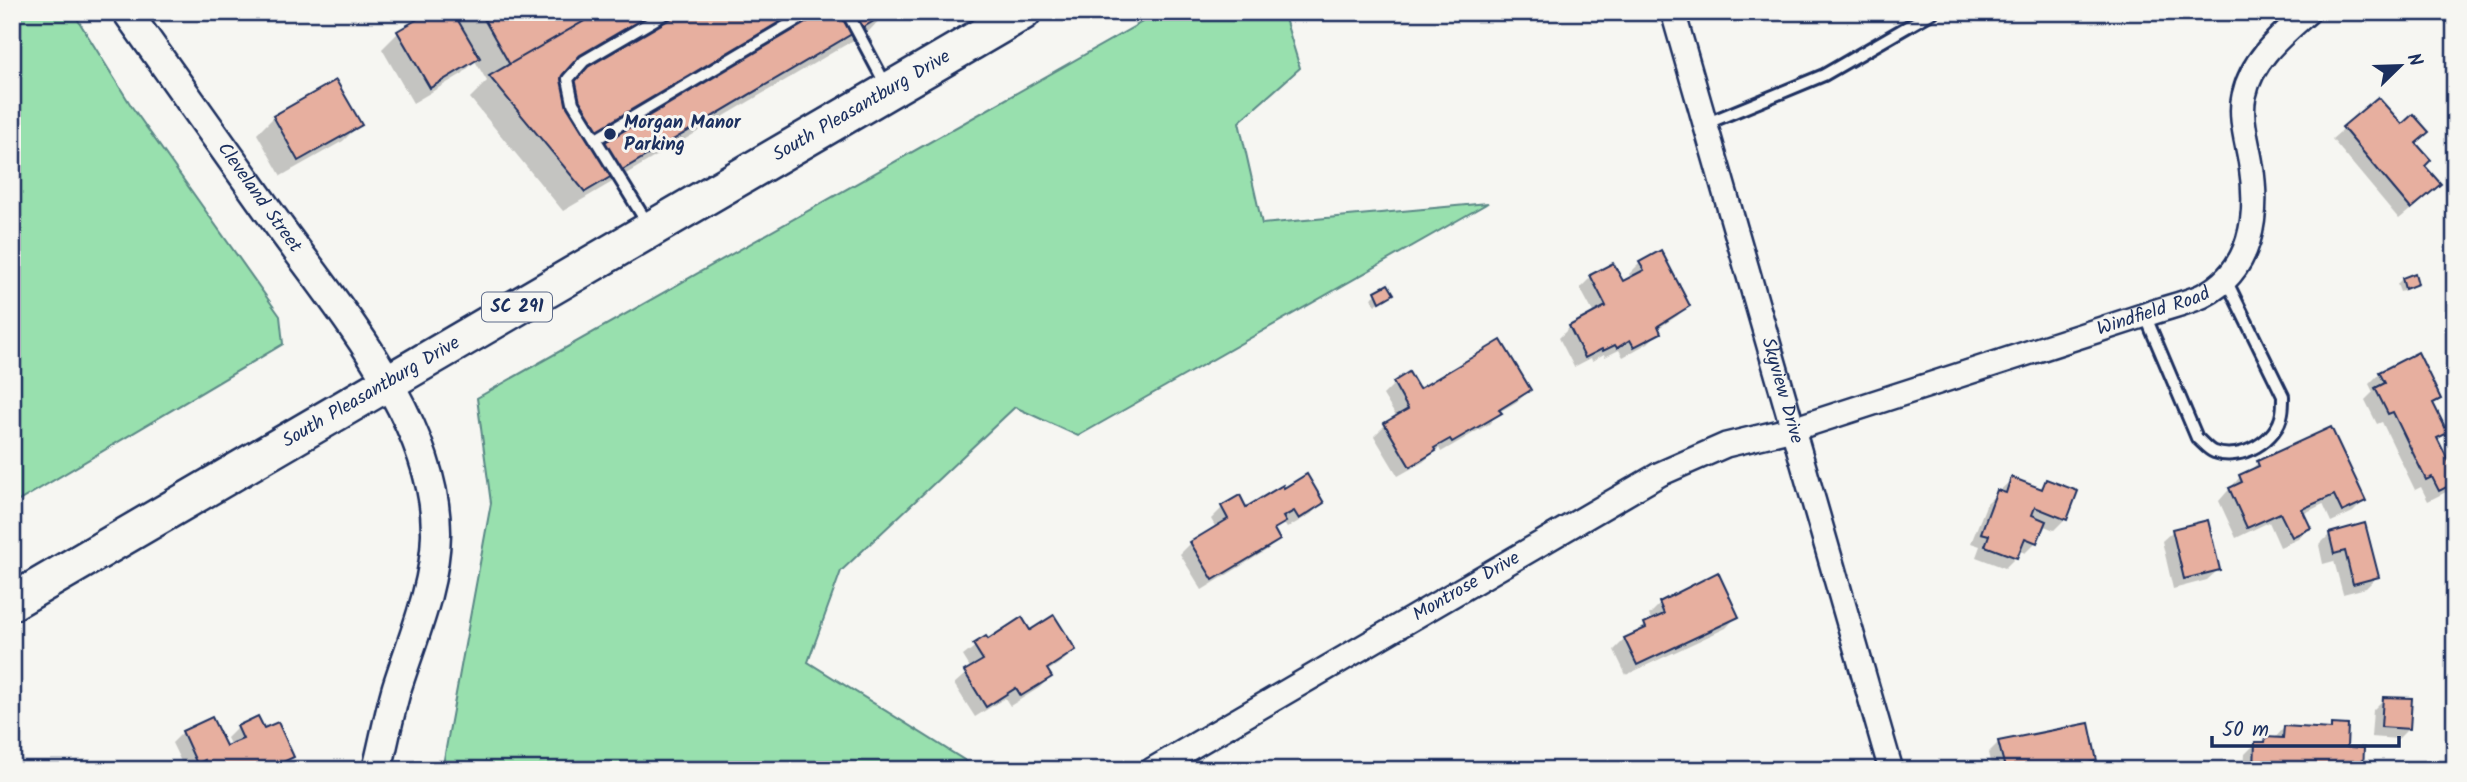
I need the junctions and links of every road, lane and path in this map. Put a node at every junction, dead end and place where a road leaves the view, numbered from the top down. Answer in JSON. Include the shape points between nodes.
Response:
{"nodes":[{"id":1,"x":127,"y":12,"type":"edge"},
{"id":2,"x":668,"y":12,"type":"edge"},
{"id":3,"x":810,"y":12,"type":"edge"},
{"id":4,"x":847,"y":12,"type":"edge"},
{"id":5,"x":1023,"y":12,"type":"edge"},
{"id":6,"x":1674,"y":12,"type":"edge"},
{"id":7,"x":1848,"y":12,"type":"edge"},
{"id":8,"x":1854,"y":12,"type":"edge"},
{"id":9,"x":1933,"y":12,"type":"edge"},
{"id":10,"x":2308,"y":12,"type":"edge"},
{"id":11,"x":889,"y":90,"type":"junction"},
{"id":12,"x":1705,"y":124,"type":"junction"},
{"id":13,"x":596,"y":139,"type":"junction"},
{"id":14,"x":650,"y":229,"type":"junction"},
{"id":15,"x":2226,"y":280,"type":"junction"},
{"id":16,"x":2146,"y":314,"type":"junction"},
{"id":17,"x":388,"y":384,"type":"junction"},
{"id":18,"x":1793,"y":429,"type":"junction"},
{"id":19,"x":12,"y":602,"type":"edge"},
{"id":20,"x":377,"y":770,"type":"edge"},
{"id":21,"x":1153,"y":770,"type":"edge"},
{"id":22,"x":1891,"y":770,"type":"edge"}],
"edges":[{"from":1,"to":17,"type":"street","name":"Cleveland Street"},
{"from":2,"to":13,"type":"lane","via":[[584,61],[568,79],[573,103]]},
{"from":3,"to":13,"type":"lane"},
{"from":4,"to":11,"type":"lane"},
{"from":5,"to":11,"type":"main road","name":"South Pleasantburg Drive","number":"SC 291"},
{"from":6,"to":12,"type":"street","name":"Skyview Drive"},
{"from":7,"to":8,"type":"path"},
{"from":9,"to":12,"type":"lane","via":[[1824,75]]},
{"from":10,"to":15,"type":"street","name":"Windfield Road","via":[[2265,53],[2243,98],[2255,189],[2246,246],[2238,267]]},
{"from":11,"to":14,"type":"main road","name":"South Pleasantburg Drive","number":"SC 291"},
{"from":12,"to":18,"type":"street","name":"Skyview Drive"},
{"from":13,"to":14,"type":"lane"},
{"from":14,"to":17,"type":"main road","name":"South Pleasantburg Drive","number":"SC 291"},
{"from":15,"to":16,"type":"street","name":"Windfield Road","via":[[2201,296]]},
{"from":15,"to":16,"type":"lane","via":[[2283,396],[2282,415],[2255,449],[2235,454],[2213,452],[2197,438]]},
{"from":16,"to":18,"type":"street","name":"Windfield Road"},
{"from":17,"to":19,"type":"main road","name":"South Pleasantburg Drive","number":"SC 291"},
{"from":17,"to":20,"type":"street","name":"Cleveland Street","via":[[426,467],[433,489],[436,534],[431,581]]},
{"from":18,"to":21,"type":"street","name":"Montrose Drive","via":[[1726,445],[1660,474]]},
{"from":18,"to":22,"type":"street","name":"Skyview Drive"}]}
